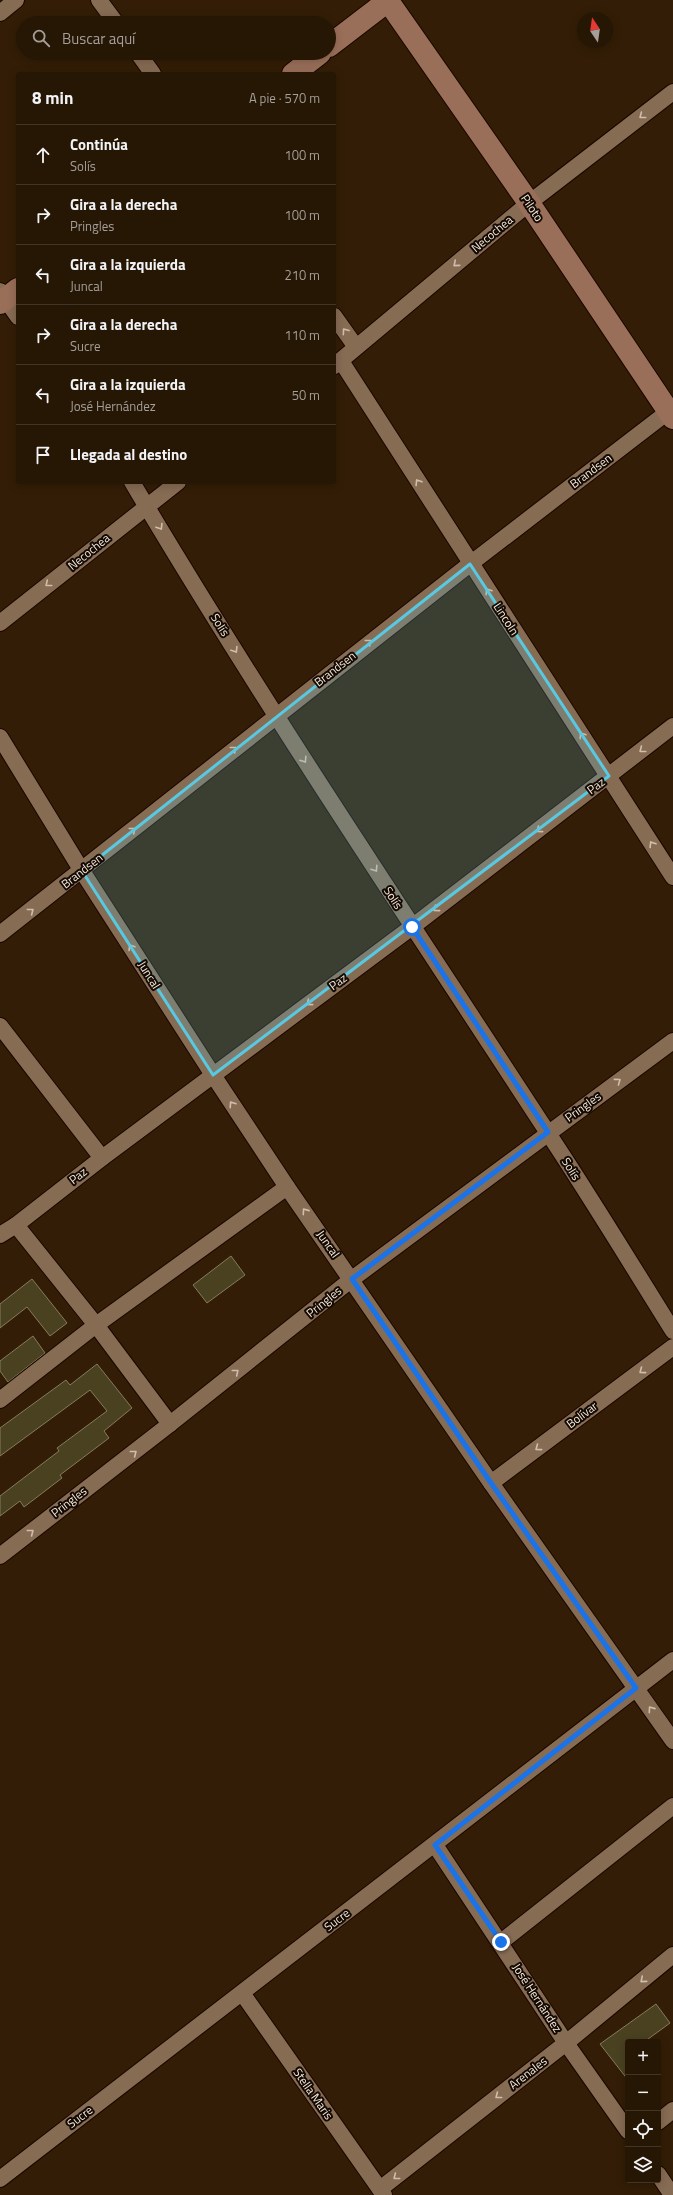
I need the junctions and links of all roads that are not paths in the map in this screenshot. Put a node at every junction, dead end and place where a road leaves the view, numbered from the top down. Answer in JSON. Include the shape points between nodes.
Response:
{"nodes":[{"id":1,"x":16,"y":0,"type":"edge"},
{"id":2,"x":99,"y":0,"type":"edge"},
{"id":3,"x":388,"y":0,"type":"edge"},
{"id":4,"x":0,"y":13,"type":"edge"},
{"id":5,"x":111,"y":16,"type":"edge"},
{"id":6,"x":336,"y":41,"type":"edge"},
{"id":7,"x":143,"y":60,"type":"edge"},
{"id":8,"x":311,"y":60,"type":"edge"},
{"id":9,"x":152,"y":72,"type":"edge"},
{"id":10,"x":296,"y":72,"type":"edge"},
{"id":11,"x":673,"y":92,"type":"edge"},
{"id":12,"x":529,"y":204,"type":"junction"},
{"id":13,"x":6,"y":295,"type":"edge"},
{"id":14,"x":16,"y":312,"type":"edge"},
{"id":15,"x":336,"y":319,"type":"edge"},
{"id":16,"x":356,"y":347,"type":"junction"},
{"id":17,"x":337,"y":363,"type":"edge"},
{"id":18,"x":672,"y":412,"type":"edge"},
{"id":19,"x":133,"y":484,"type":"edge"},
{"id":20,"x":175,"y":484,"type":"edge"},
{"id":21,"x":146,"y":506,"type":"junction"},
{"id":22,"x":470,"y":564,"type":"junction"},
{"id":23,"x":0,"y":623,"type":"edge"},
{"id":24,"x":276,"y":716,"type":"junction"},
{"id":25,"x":673,"y":726,"type":"edge"},
{"id":26,"x":0,"y":737,"type":"edge"},
{"id":27,"x":609,"y":776,"type":"junction"},
{"id":28,"x":82,"y":871,"type":"junction"},
{"id":29,"x":673,"y":877,"type":"edge"},
{"id":30,"x":412,"y":927,"type":"junction"},
{"id":31,"x":0,"y":934,"type":"edge"},
{"id":32,"x":0,"y":1026,"type":"edge"},
{"id":33,"x":673,"y":1041,"type":"edge"},
{"id":34,"x":212,"y":1075,"type":"junction"},
{"id":35,"x":548,"y":1132,"type":"junction"},
{"id":36,"x":102,"y":1158,"type":"junction"},
{"id":37,"x":287,"y":1187,"type":"junction"},
{"id":38,"x":16,"y":1225,"type":"junction"},
{"id":39,"x":0,"y":1235,"type":"edge"},
{"id":40,"x":352,"y":1279,"type":"junction"},
{"id":41,"x":96,"y":1325,"type":"junction"},
{"id":42,"x":673,"y":1331,"type":"edge"},
{"id":43,"x":673,"y":1347,"type":"edge"},
{"id":44,"x":0,"y":1400,"type":"edge"},
{"id":45,"x":170,"y":1424,"type":"junction"},
{"id":46,"x":491,"y":1483,"type":"junction"},
{"id":47,"x":0,"y":1556,"type":"edge"},
{"id":48,"x":673,"y":1660,"type":"edge"},
{"id":49,"x":636,"y":1688,"type":"junction"},
{"id":50,"x":673,"y":1741,"type":"edge"},
{"id":51,"x":673,"y":1806,"type":"edge"},
{"id":52,"x":435,"y":1845,"type":"junction"},
{"id":53,"x":501,"y":1942,"type":"junction"},
{"id":54,"x":673,"y":1955,"type":"edge"},
{"id":55,"x":242,"y":1993,"type":"junction"},
{"id":56,"x":566,"y":2043,"type":"junction"},
{"id":57,"x":673,"y":2110,"type":"edge"},
{"id":58,"x":661,"y":2120,"type":"edge"},
{"id":59,"x":625,"y":2127,"type":"edge"},
{"id":60,"x":661,"y":2178,"type":"edge"},
{"id":61,"x":0,"y":2179,"type":"edge"},
{"id":62,"x":382,"y":2192,"type":"edge"},
{"id":63,"x":672,"y":2195,"type":"edge"}],
"edges":[{"from":1,"to":4,"type":"street"},
{"from":2,"to":5,"type":"street"},
{"from":3,"to":6,"type":"main road"},
{"from":3,"to":12,"type":"main road","name":"Piloto"},
{"from":7,"to":9,"type":"street"},
{"from":8,"to":10,"type":"main road"},
{"from":11,"to":12,"type":"street","name":"Necochea","one_way":true},
{"from":12,"to":16,"type":"street","name":"Necochea","one_way":true},
{"from":12,"to":18,"type":"main road","name":"Piloto"},
{"from":13,"to":14,"type":"street"},
{"from":16,"to":15,"type":"street","one_way":true},
{"from":16,"to":17,"type":"street","name":"Necochea"},
{"from":22,"to":17,"type":"street","name":"Lincoln","one_way":true},
{"from":18,"to":22,"type":"street","name":"Brandsen"},
{"from":19,"to":21,"type":"street","name":"Solís"},
{"from":20,"to":21,"type":"street","name":"Necochea"},
{"from":21,"to":23,"type":"street","name":"Necochea","one_way":true},
{"from":21,"to":24,"type":"street","name":"Solís","one_way":true},
{"from":24,"to":22,"type":"street","name":"Brandsen","one_way":true},
{"from":27,"to":22,"type":"street","name":"Lincoln","one_way":true},
{"from":28,"to":24,"type":"street","name":"Brandsen","one_way":true},
{"from":24,"to":30,"type":"street","name":"Solís","one_way":true},
{"from":25,"to":27,"type":"street","name":"Paz","one_way":true},
{"from":26,"to":28,"type":"street","name":"Juncal"},
{"from":29,"to":27,"type":"street","name":"Lincoln","one_way":true},
{"from":27,"to":30,"type":"street","name":"Paz","one_way":true},
{"from":31,"to":28,"type":"street","name":"Brandsen","one_way":true},
{"from":34,"to":28,"type":"street","name":"Juncal","one_way":true},
{"from":30,"to":34,"type":"street","name":"Paz","one_way":true},
{"from":30,"to":35,"type":"street","name":"Solís"},
{"from":32,"to":36,"type":"street"},
{"from":35,"to":33,"type":"street","name":"Pringles","one_way":true},
{"from":34,"to":36,"type":"street","name":"Paz"},
{"from":37,"to":34,"type":"street","name":"Juncal","one_way":true},
{"from":35,"to":40,"type":"street","name":"Pringles"},
{"from":35,"to":42,"type":"street","name":"Solís"},
{"from":36,"to":38,"type":"street","name":"Paz"},
{"from":40,"to":37,"type":"street","name":"Juncal","one_way":true},
{"from":37,"to":41,"type":"street"},
{"from":38,"to":39,"type":"street","name":"Paz"},
{"from":38,"to":41,"type":"street"},
{"from":45,"to":40,"type":"street","name":"Pringles","one_way":true},
{"from":40,"to":46,"type":"street","name":"Juncal"},
{"from":41,"to":44,"type":"street"},
{"from":41,"to":45,"type":"street"},
{"from":43,"to":46,"type":"street","name":"Bolívar","one_way":true},
{"from":47,"to":45,"type":"street","name":"Pringles","one_way":true},
{"from":46,"to":49,"type":"street","name":"Juncal"},
{"from":48,"to":49,"type":"street","name":"Sucre"},
{"from":50,"to":49,"type":"street","name":"Juncal","one_way":true},
{"from":49,"to":52,"type":"street","name":"Sucre"},
{"from":51,"to":53,"type":"street"},
{"from":52,"to":53,"type":"street","name":"José Hernández"},
{"from":52,"to":55,"type":"street","name":"Sucre"},
{"from":53,"to":56,"type":"street","name":"José Hernández"},
{"from":54,"to":56,"type":"street","name":"Arenales","one_way":true},
{"from":55,"to":61,"type":"street","name":"Sucre"},
{"from":55,"to":62,"type":"street","name":"Stella Maris"},
{"from":56,"to":59,"type":"street","name":"José Hernández"},
{"from":56,"to":62,"type":"street","name":"Arenales","one_way":true},
{"from":57,"to":58,"type":"street"},
{"from":60,"to":63,"type":"street"}]}
